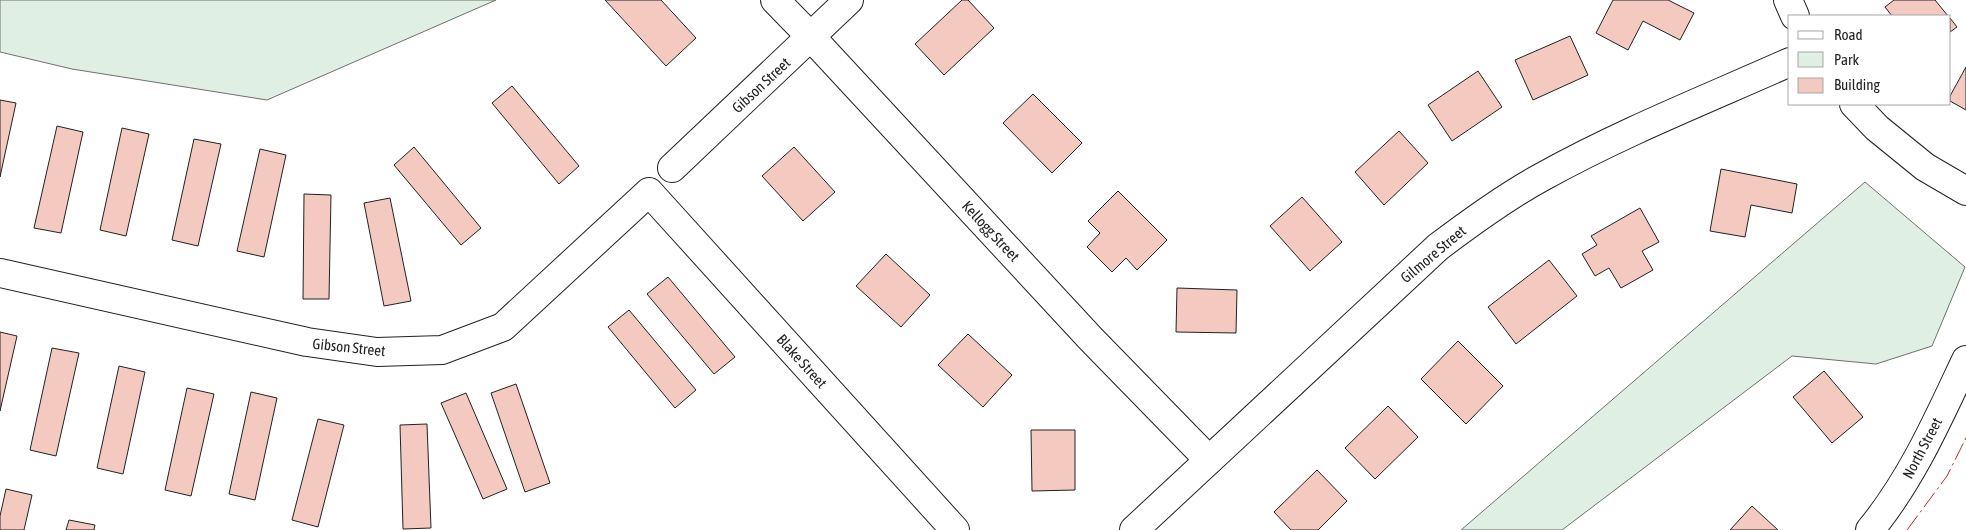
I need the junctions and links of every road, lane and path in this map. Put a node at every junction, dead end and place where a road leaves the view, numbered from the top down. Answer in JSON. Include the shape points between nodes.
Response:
{"nodes":[{"id":1,"x":775,"y":0,"type":"edge"},
{"id":2,"x":849,"y":0,"type":"edge"},
{"id":3,"x":1788,"y":0,"type":"edge"},
{"id":4,"x":1795,"y":15,"type":"edge"},
{"id":5,"x":811,"y":37,"type":"junction"},
{"id":6,"x":1788,"y":63,"type":"edge"},
{"id":7,"x":1855,"y":105,"type":"edge"},
{"id":8,"x":672,"y":168,"type":"dead end"},
{"id":9,"x":1966,"y":191,"type":"edge"},
{"id":10,"x":649,"y":192,"type":"joint"},
{"id":11,"x":0,"y":273,"type":"edge"},
{"id":12,"x":1966,"y":360,"type":"edge"},
{"id":13,"x":1208,"y":460,"type":"junction"},
{"id":14,"x":955,"y":530,"type":"edge"},
{"id":15,"x":1134,"y":530,"type":"edge"},
{"id":16,"x":1870,"y":530,"type":"edge"}],
"edges":[{"from":1,"to":5,"type":"street","name":"Kellogg Street"},
{"from":2,"to":5,"type":"street","name":"Gibson Street"},
{"from":3,"to":4,"type":"street"},
{"from":5,"to":8,"type":"street","name":"Gibson Street"},
{"from":5,"to":13,"type":"street","name":"Kellogg Street"},
{"from":6,"to":13,"type":"street","name":"Gilmore Street","via":[[1635,131],[1550,173],[1488,210],[1438,247]]},
{"from":7,"to":9,"type":"street","via":[[1877,128],[1925,167]]},
{"from":10,"to":11,"type":"street","name":"Gibson Street","via":[[503,327],[442,350],[377,352],[307,342]]},
{"from":10,"to":14,"type":"street","name":"Blake Street"},
{"from":12,"to":16,"type":"street","name":"North Street","via":[[1918,461]]},
{"from":13,"to":15,"type":"street","name":"Gilmore Street"}]}
